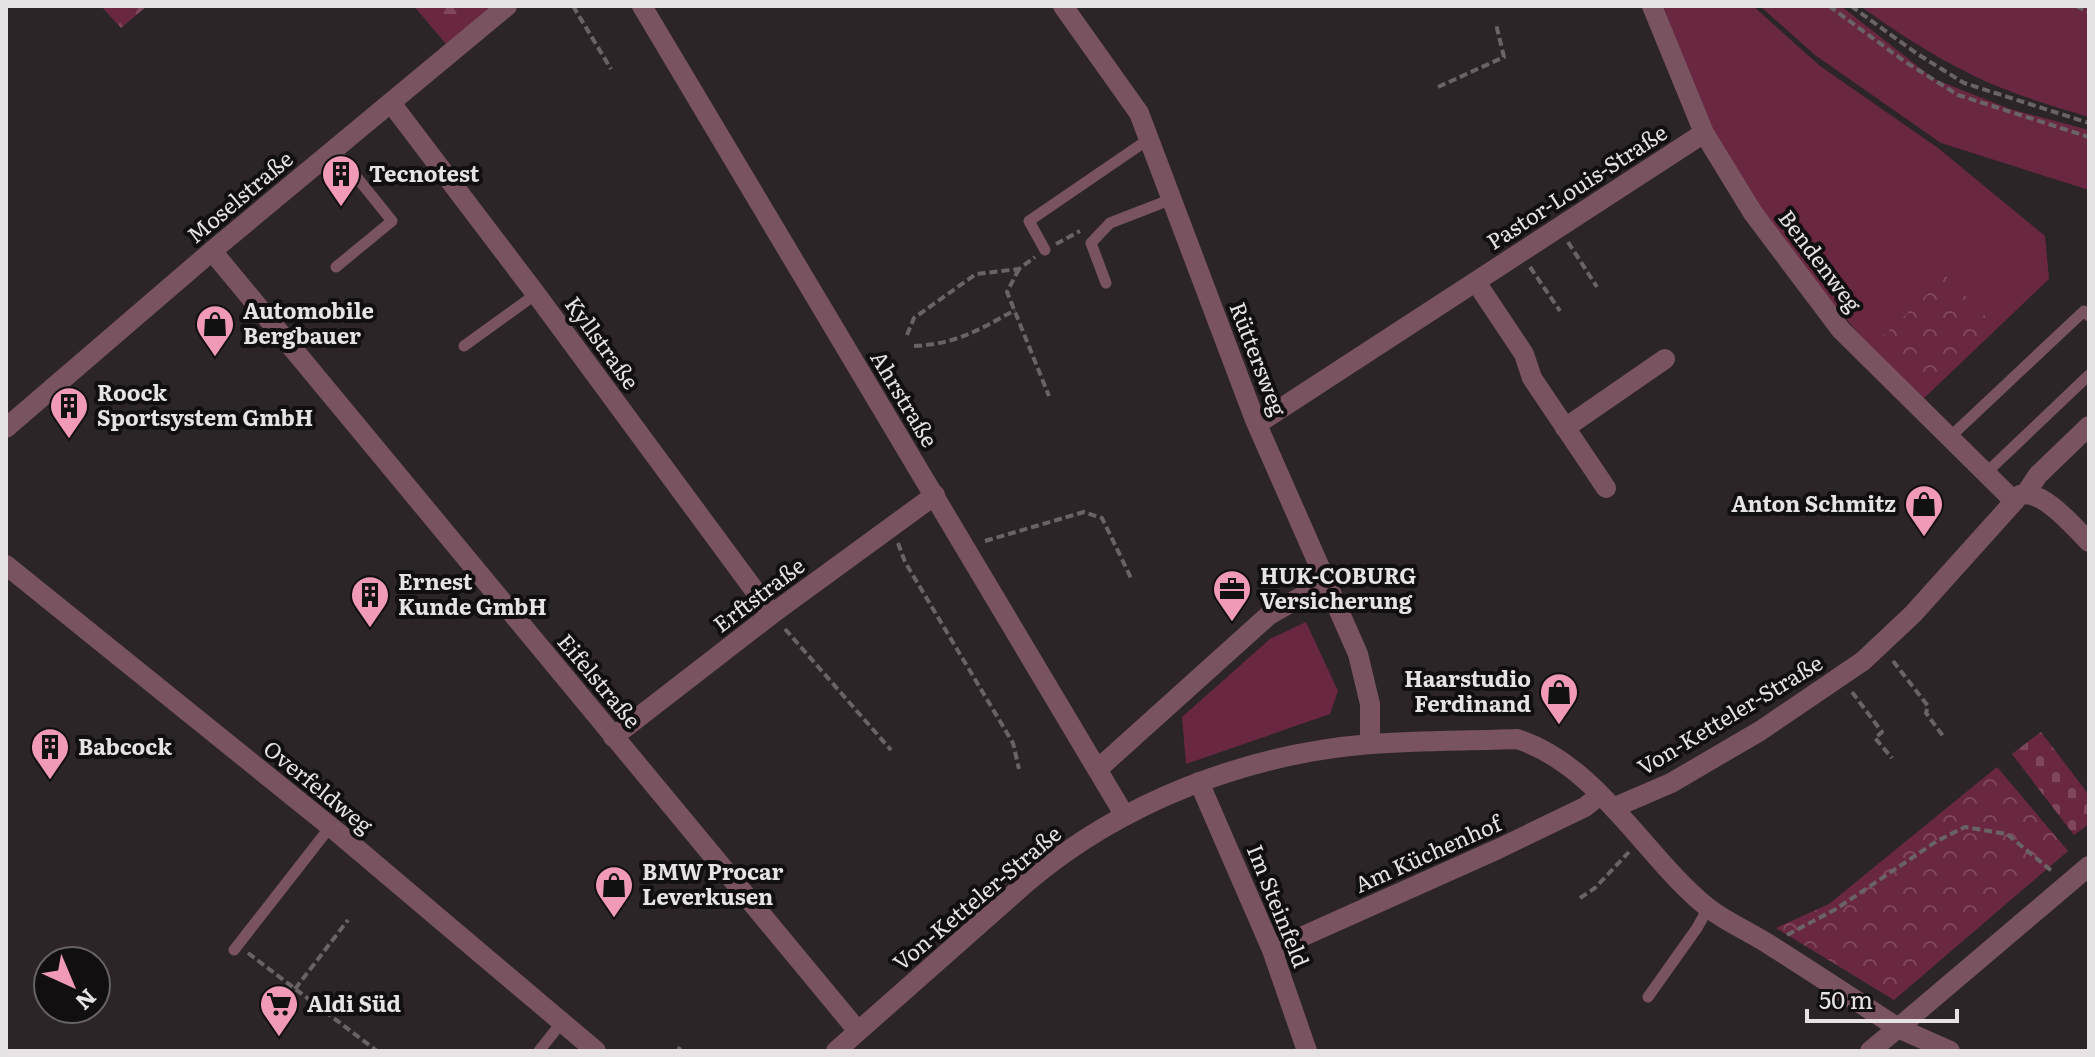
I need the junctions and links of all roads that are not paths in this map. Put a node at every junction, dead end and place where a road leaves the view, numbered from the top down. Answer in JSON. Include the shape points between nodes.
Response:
{"nodes":[{"id":1,"x":507,"y":6,"type":"edge"},
{"id":2,"x":642,"y":6,"type":"edge"},
{"id":3,"x":1063,"y":6,"type":"edge"},
{"id":4,"x":1652,"y":6,"type":"edge"},
{"id":5,"x":391,"y":103,"type":"junction"},
{"id":6,"x":1704,"y":133,"type":"junction"},
{"id":7,"x":1149,"y":139,"type":"junction"},
{"id":8,"x":334,"y":149,"type":"junction"},
{"id":9,"x":1172,"y":199,"type":"junction"},
{"id":10,"x":1045,"y":250,"type":"dead end"},
{"id":11,"x":212,"y":251,"type":"junction"},
{"id":12,"x":336,"y":267,"type":"dead end"},
{"id":13,"x":1476,"y":282,"type":"junction"},
{"id":14,"x":1106,"y":283,"type":"dead end"},
{"id":15,"x":536,"y":294,"type":"junction"},
{"id":16,"x":2089,"y":316,"type":"edge"},
{"id":17,"x":464,"y":346,"type":"dead end"},
{"id":18,"x":1665,"y":359,"type":"dead end"},
{"id":19,"x":2089,"y":375,"type":"edge"},
{"id":20,"x":1257,"y":424,"type":"junction"},
{"id":21,"x":2089,"y":426,"type":"edge"},
{"id":22,"x":6,"y":428,"type":"edge"},
{"id":23,"x":1565,"y":428,"type":"junction"},
{"id":24,"x":1949,"y":438,"type":"junction"},
{"id":25,"x":1985,"y":474,"type":"junction"},
{"id":26,"x":1606,"y":488,"type":"dead end"},
{"id":27,"x":935,"y":495,"type":"junction"},
{"id":28,"x":2020,"y":497,"type":"junction"},
{"id":29,"x":2089,"y":542,"type":"edge"},
{"id":30,"x":6,"y":565,"type":"edge"},
{"id":31,"x":1327,"y":582,"type":"junction"},
{"id":32,"x":772,"y":614,"type":"junction"},
{"id":33,"x":613,"y":737,"type":"junction"},
{"id":34,"x":1370,"y":744,"type":"junction"},
{"id":35,"x":1098,"y":769,"type":"junction"},
{"id":36,"x":1199,"y":782,"type":"junction"},
{"id":37,"x":1606,"y":802,"type":"junction"},
{"id":38,"x":1125,"y":816,"type":"junction"},
{"id":39,"x":330,"y":827,"type":"junction"},
{"id":40,"x":2089,"y":866,"type":"edge"},
{"id":41,"x":1708,"y":908,"type":"junction"},
{"id":42,"x":236,"y":948,"type":"road end"},
{"id":43,"x":1272,"y":950,"type":"junction"},
{"id":44,"x":1648,"y":997,"type":"dead end"},
{"id":45,"x":562,"y":1022,"type":"junction"},
{"id":46,"x":1898,"y":1028,"type":"junction"},
{"id":47,"x":858,"y":1031,"type":"junction"},
{"id":48,"x":539,"y":1051,"type":"edge"},
{"id":49,"x":596,"y":1051,"type":"edge"},
{"id":50,"x":836,"y":1051,"type":"edge"},
{"id":51,"x":1307,"y":1051,"type":"edge"},
{"id":52,"x":1870,"y":1051,"type":"edge"},
{"id":53,"x":1950,"y":1051,"type":"edge"}],
"edges":[{"from":1,"to":5,"type":"street","name":"Moselstraße"},
{"from":2,"to":27,"type":"street","name":"Ahrstraße"},
{"from":3,"to":7,"type":"street","name":"Rüttersweg","via":[[1139,113]]},
{"from":4,"to":6,"type":"street","name":"Bendenweg"},
{"from":5,"to":8,"type":"street","name":"Moselstraße"},
{"from":5,"to":15,"type":"street","name":"Kyllstraße"},
{"from":6,"to":13,"type":"street","name":"Pastor-Louis-Straße"},
{"from":6,"to":24,"type":"street","name":"Bendenweg","via":[[1753,213],[1841,330]]},
{"from":7,"to":9,"type":"street","name":"Rüttersweg"},
{"from":7,"to":10,"type":"lane","via":[[1029,221]]},
{"from":8,"to":11,"type":"street","name":"Moselstraße"},
{"from":8,"to":12,"type":"lane","via":[[392,221]]},
{"from":9,"to":14,"type":"lane","via":[[1110,223],[1091,243]]},
{"from":9,"to":20,"type":"street","name":"Rüttersweg"},
{"from":11,"to":22,"type":"street","name":"Moselstraße"},
{"from":11,"to":33,"type":"street","name":"Eifelstraße"},
{"from":13,"to":20,"type":"street","name":"Pastor-Louis-Straße"},
{"from":13,"to":23,"type":"street"},
{"from":15,"to":17,"type":"lane"},
{"from":15,"to":32,"type":"street","name":"Kyllstraße"},
{"from":16,"to":24,"type":"lane","via":[[2084,311]]},
{"from":18,"to":23,"type":"street"},
{"from":19,"to":25,"type":"lane"},
{"from":20,"to":31,"type":"street","name":"Rüttersweg"},
{"from":21,"to":28,"type":"street","name":"Von-Ketteler-Straße"},
{"from":23,"to":26,"type":"street"},
{"from":24,"to":25,"type":"street","name":"Bendenweg"},
{"from":25,"to":28,"type":"street","name":"Bendenweg"},
{"from":27,"to":32,"type":"street","name":"Erftstraße"},
{"from":27,"to":35,"type":"street","name":"Ahrstraße"},
{"from":28,"to":29,"type":"street","name":"Bendenweg","via":[[2038,497]]},
{"from":28,"to":37,"type":"street","name":"Von-Ketteler-Straße","via":[[1913,614],[1841,677],[1671,783]]},
{"from":30,"to":39,"type":"street","name":"Overfeldweg"},
{"from":31,"to":34,"type":"street","name":"Rüttersweg","via":[[1358,654],[1370,704]]},
{"from":31,"to":35,"type":"street","via":[[1269,615]]},
{"from":32,"to":33,"type":"street","name":"Erftstraße"},
{"from":33,"to":47,"type":"street","name":"Eifelstraße"},
{"from":34,"to":36,"type":"street","name":"Von-Ketteler-Straße","via":[[1258,762]]},
{"from":34,"to":37,"type":"street","name":"Von-Ketteler-Straße","via":[[1517,739],[1540,747]]},
{"from":35,"to":38,"type":"street","name":"Ahrstraße"},
{"from":36,"to":38,"type":"street","name":"Von-Ketteler-Straße"},
{"from":36,"to":43,"type":"street","name":"Im Steinfeld"},
{"from":37,"to":41,"type":"street"},
{"from":37,"to":43,"type":"street","name":"Am Küchenhof"},
{"from":38,"to":47,"type":"street","name":"Von-Ketteler-Straße","via":[[1055,859]]},
{"from":39,"to":42,"type":"lane"},
{"from":39,"to":45,"type":"street","name":"Overfeldweg"},
{"from":40,"to":46,"type":"street"},
{"from":41,"to":44,"type":"lane"},
{"from":41,"to":46,"type":"street"},
{"from":43,"to":51,"type":"street","name":"Im Steinfeld"},
{"from":45,"to":48,"type":"lane"},
{"from":45,"to":49,"type":"street","name":"Overfeldweg"},
{"from":46,"to":52,"type":"street"},
{"from":46,"to":53,"type":"street"},
{"from":47,"to":50,"type":"street","name":"Von-Ketteler-Straße"}]}
